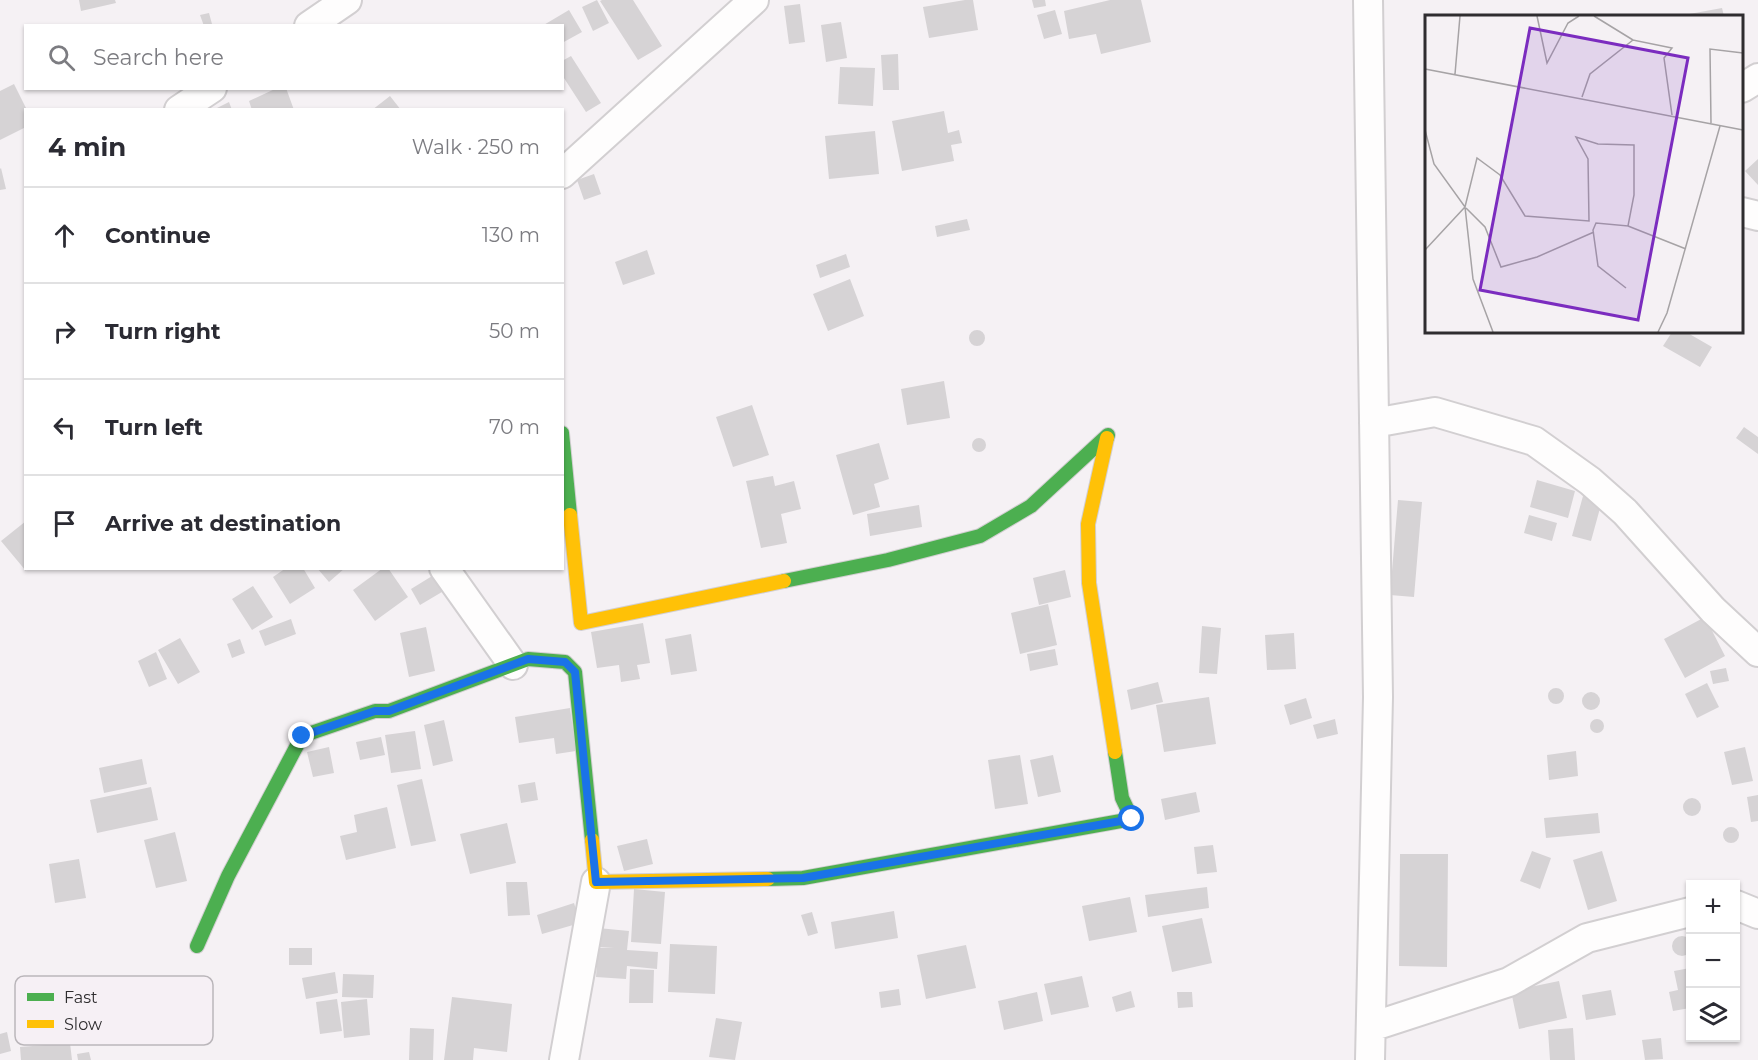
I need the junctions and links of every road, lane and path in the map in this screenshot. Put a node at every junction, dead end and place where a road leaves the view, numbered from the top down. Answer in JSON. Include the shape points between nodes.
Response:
{"nodes":[{"id":1,"x":347,"y":0,"type":"edge"},
{"id":2,"x":754,"y":0,"type":"edge"},
{"id":3,"x":1368,"y":0,"type":"edge"},
{"id":4,"x":312,"y":24,"type":"edge"},
{"id":5,"x":1758,"y":78,"type":"edge"},
{"id":6,"x":1743,"y":87,"type":"edge"},
{"id":7,"x":209,"y":90,"type":"edge"},
{"id":8,"x":182,"y":108,"type":"edge"},
{"id":9,"x":564,"y":172,"type":"edge"},
{"id":10,"x":1743,"y":212,"type":"edge"},
{"id":11,"x":1758,"y":216,"type":"edge"},
{"id":12,"x":1374,"y":423,"type":"junction"},
{"id":13,"x":564,"y":453,"type":"edge"},
{"id":14,"x":445,"y":570,"type":"edge"},
{"id":15,"x":1758,"y":652,"type":"edge"},
{"id":16,"x":513,"y":665,"type":"junction"},
{"id":17,"x":596,"y":882,"type":"junction"},
{"id":18,"x":1740,"y":907,"type":"edge"},
{"id":19,"x":1686,"y":913,"type":"edge"},
{"id":20,"x":1758,"y":914,"type":"edge"},
{"id":21,"x":197,"y":946,"type":"dead end"},
{"id":22,"x":1371,"y":1027,"type":"junction"},
{"id":23,"x":564,"y":1060,"type":"edge"},
{"id":24,"x":1370,"y":1060,"type":"edge"}],
"edges":[{"from":1,"to":4,"type":"street"},
{"from":2,"to":9,"type":"street"},
{"from":3,"to":12,"type":"street"},
{"from":5,"to":6,"type":"street"},
{"from":7,"to":8,"type":"street"},
{"from":10,"to":11,"type":"street"},
{"from":12,"to":15,"type":"street","via":[[1434,412],[1534,441],[1625,512],[1713,610]]},
{"from":12,"to":22,"type":"street","via":[[1378,697]]},
{"from":13,"to":17,"type":"street","via":[[581,623],[888,560],[980,536],[1031,506],[1108,435],[1088,524],[1089,583],[1122,798],[1132,819],[803,878]]},
{"from":14,"to":16,"type":"street"},
{"from":16,"to":17,"type":"street","via":[[528,659],[565,662],[575,672]]},
{"from":16,"to":21,"type":"street","via":[[389,711],[375,711],[302,736],[228,876]]},
{"from":17,"to":23,"type":"street"},
{"from":18,"to":20,"type":"street"},
{"from":19,"to":22,"type":"street","via":[[1587,938],[1509,982]]},
{"from":22,"to":24,"type":"street"}]}
